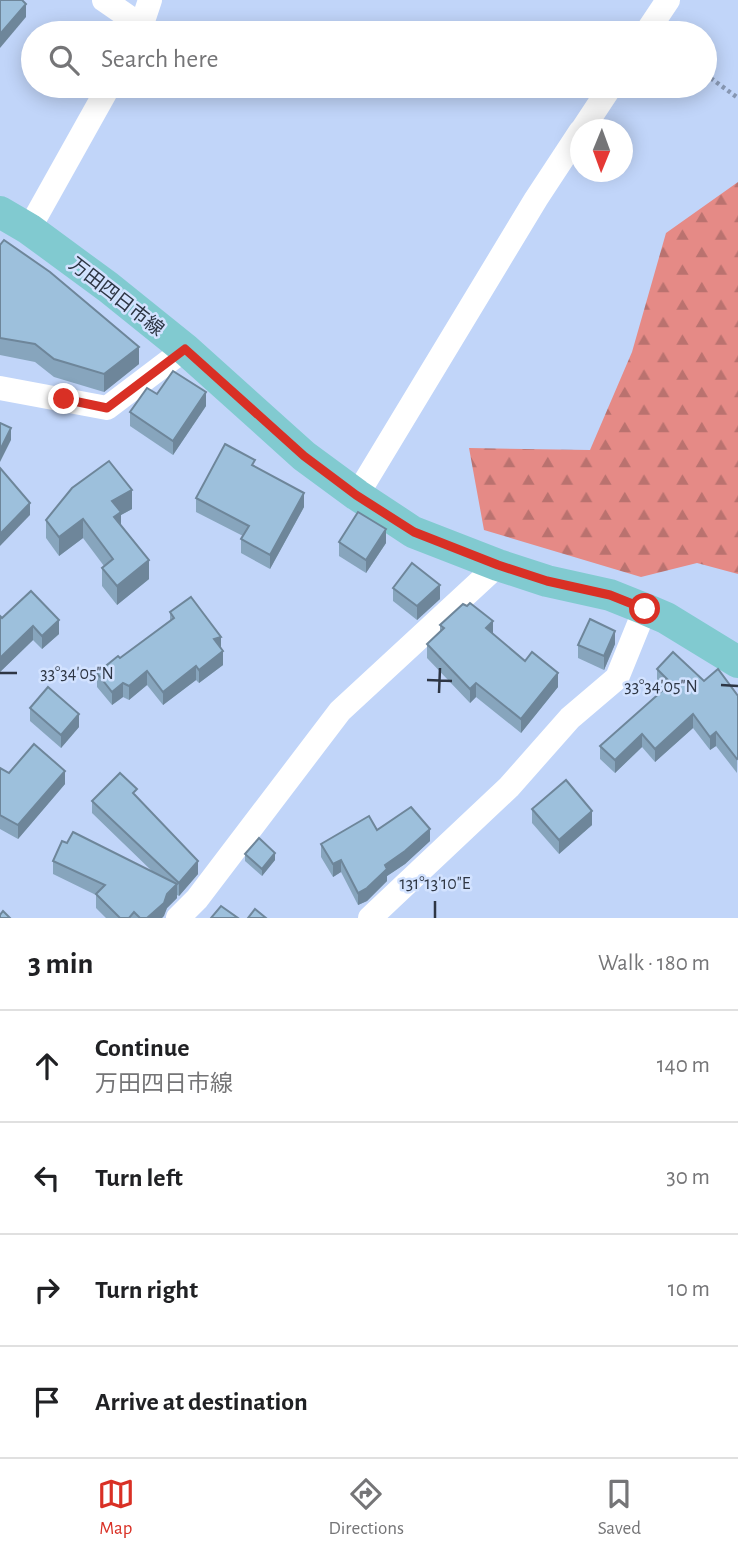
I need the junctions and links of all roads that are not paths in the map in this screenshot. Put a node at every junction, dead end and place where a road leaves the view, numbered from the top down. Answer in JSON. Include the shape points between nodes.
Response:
{"nodes":[{"id":1,"x":104,"y":0,"type":"edge"},
{"id":2,"x":150,"y":0,"type":"edge"},
{"id":3,"x":668,"y":0,"type":"edge"},
{"id":4,"x":130,"y":21,"type":"edge"},
{"id":5,"x":144,"y":21,"type":"edge"},
{"id":6,"x":654,"y":21,"type":"edge"},
{"id":7,"x":103,"y":98,"type":"edge"},
{"id":8,"x":603,"y":98,"type":"edge"},
{"id":9,"x":589,"y":119,"type":"edge"},
{"id":10,"x":570,"y":148,"type":"edge"},
{"id":11,"x":0,"y":212,"type":"edge"},
{"id":12,"x":29,"y":229,"type":"junction"},
{"id":13,"x":185,"y":349,"type":"junction"},
{"id":14,"x":0,"y":388,"type":"edge"},
{"id":15,"x":356,"y":495,"type":"junction"},
{"id":16,"x":498,"y":565,"type":"junction"},
{"id":17,"x":645,"y":609,"type":"junction"},
{"id":18,"x":738,"y":662,"type":"edge"},
{"id":19,"x":178,"y":918,"type":"edge"},
{"id":20,"x":370,"y":918,"type":"edge"}],
"edges":[{"from":1,"to":4,"type":"street"},
{"from":2,"to":5,"type":"street"},
{"from":3,"to":6,"type":"street"},
{"from":7,"to":12,"type":"street"},
{"from":8,"to":9,"type":"street"},
{"from":10,"to":15,"type":"street"},
{"from":11,"to":12,"type":"main road","name":"万田四日市線"},
{"from":12,"to":13,"type":"main road","name":"万田四日市線"},
{"from":13,"to":14,"type":"street","via":[[107,408]]},
{"from":13,"to":15,"type":"main road","name":"万田四日市線","via":[[304,456]]},
{"from":15,"to":16,"type":"main road","name":"万田四日市線","via":[[414,532]]},
{"from":16,"to":17,"type":"main road","name":"万田四日市線"},
{"from":16,"to":19,"type":"street","via":[[340,711]]},
{"from":17,"to":18,"type":"main road","name":"万田四日市線"},
{"from":17,"to":20,"type":"street","via":[[617,678],[570,718],[509,787]]}]}
